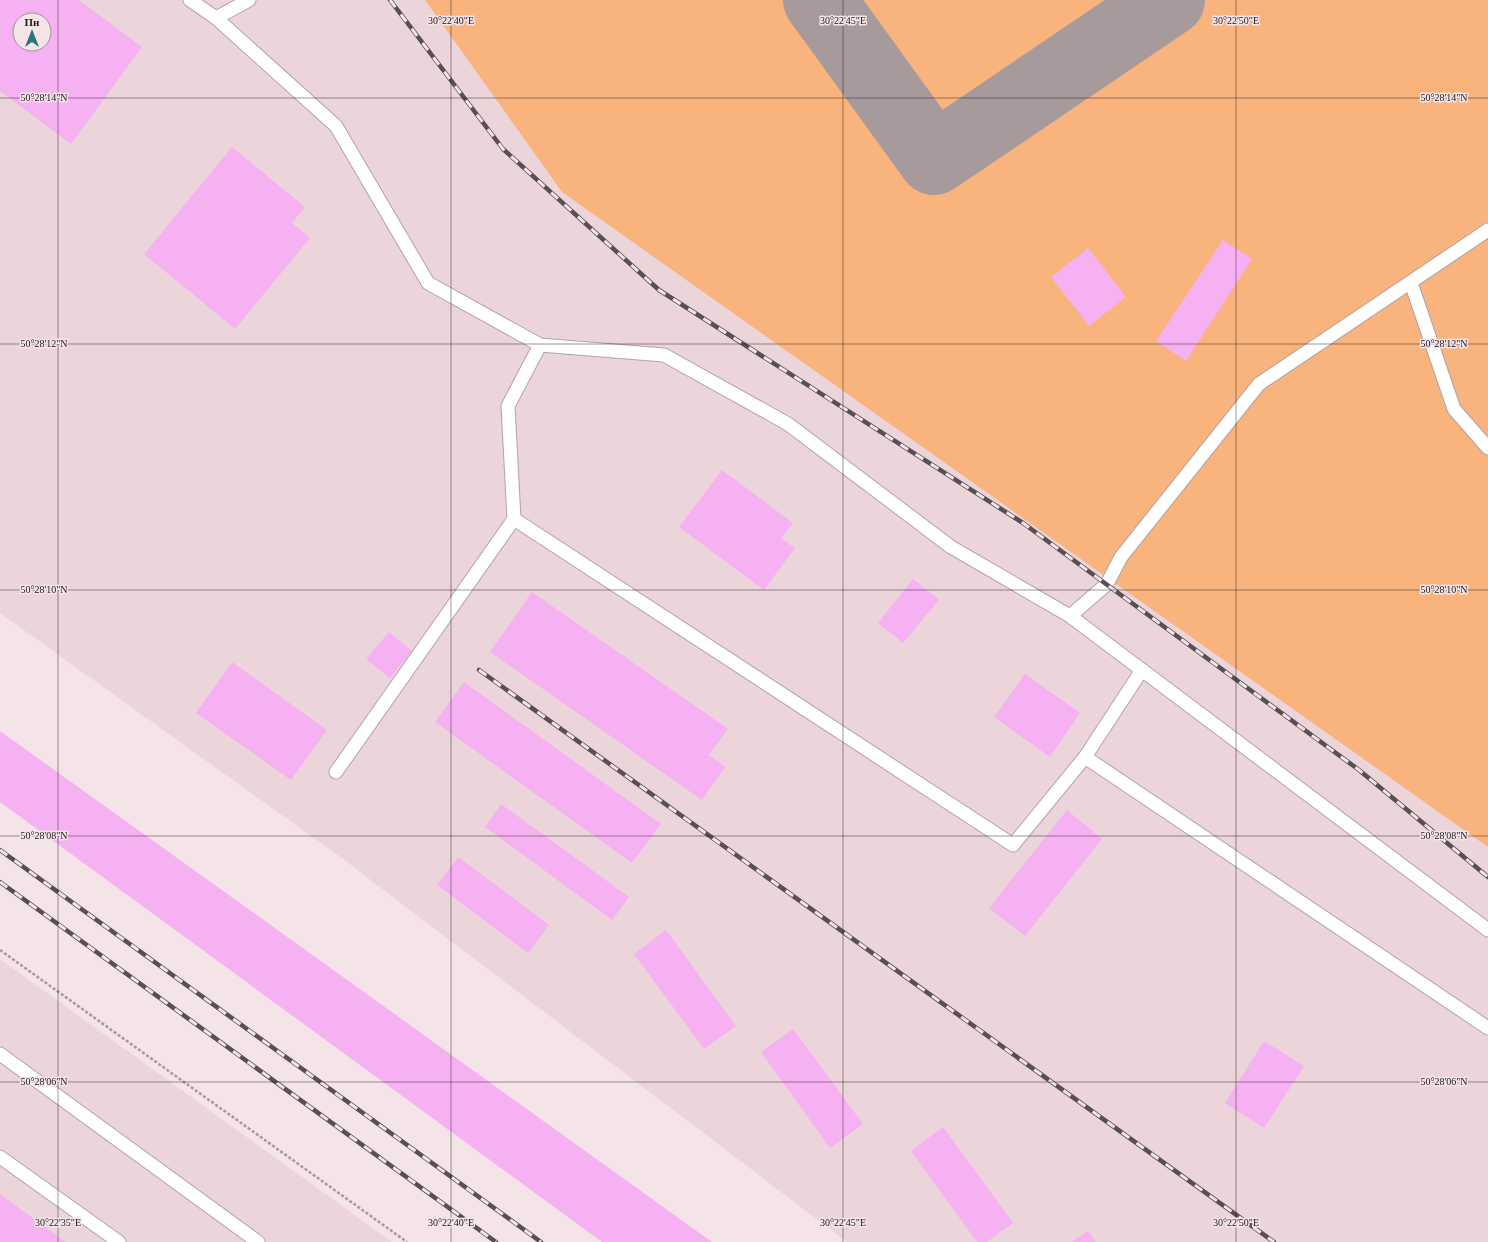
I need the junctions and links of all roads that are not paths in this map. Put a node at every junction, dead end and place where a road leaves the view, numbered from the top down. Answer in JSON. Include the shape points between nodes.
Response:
{"nodes":[{"id":1,"x":190,"y":0,"type":"edge"},
{"id":2,"x":249,"y":0,"type":"edge"},
{"id":3,"x":216,"y":18,"type":"junction"},
{"id":4,"x":1488,"y":230,"type":"edge"},
{"id":5,"x":1411,"y":282,"type":"junction"},
{"id":6,"x":540,"y":345,"type":"junction"},
{"id":7,"x":1488,"y":448,"type":"edge"},
{"id":8,"x":514,"y":519,"type":"junction"},
{"id":9,"x":1070,"y":616,"type":"junction"},
{"id":10,"x":1142,"y":670,"type":"junction"},
{"id":11,"x":1085,"y":757,"type":"junction"},
{"id":12,"x":336,"y":772,"type":"dead end"},
{"id":13,"x":1488,"y":930,"type":"edge"},
{"id":14,"x":1488,"y":1028,"type":"edge"},
{"id":15,"x":0,"y":1054,"type":"edge"},
{"id":16,"x":0,"y":1157,"type":"edge"},
{"id":17,"x":119,"y":1242,"type":"edge"},
{"id":18,"x":258,"y":1242,"type":"edge"}],
"edges":[{"from":1,"to":3,"type":"lane"},
{"from":2,"to":3,"type":"lane"},
{"from":3,"to":6,"type":"lane","via":[[336,126],[428,282]]},
{"from":4,"to":5,"type":"lane"},
{"from":5,"to":7,"type":"lane","via":[[1454,409]]},
{"from":5,"to":9,"type":"lane","via":[[1259,384],[1121,557],[1107,584]]},
{"from":6,"to":8,"type":"lane","via":[[508,406]]},
{"from":6,"to":9,"type":"lane","via":[[664,355],[788,424],[951,547]]},
{"from":8,"to":11,"type":"lane","via":[[1013,845]]},
{"from":8,"to":12,"type":"lane"},
{"from":9,"to":10,"type":"lane"},
{"from":10,"to":11,"type":"lane"},
{"from":10,"to":13,"type":"lane"},
{"from":11,"to":14,"type":"lane"},
{"from":15,"to":18,"type":"lane"},
{"from":16,"to":17,"type":"lane"}]}
